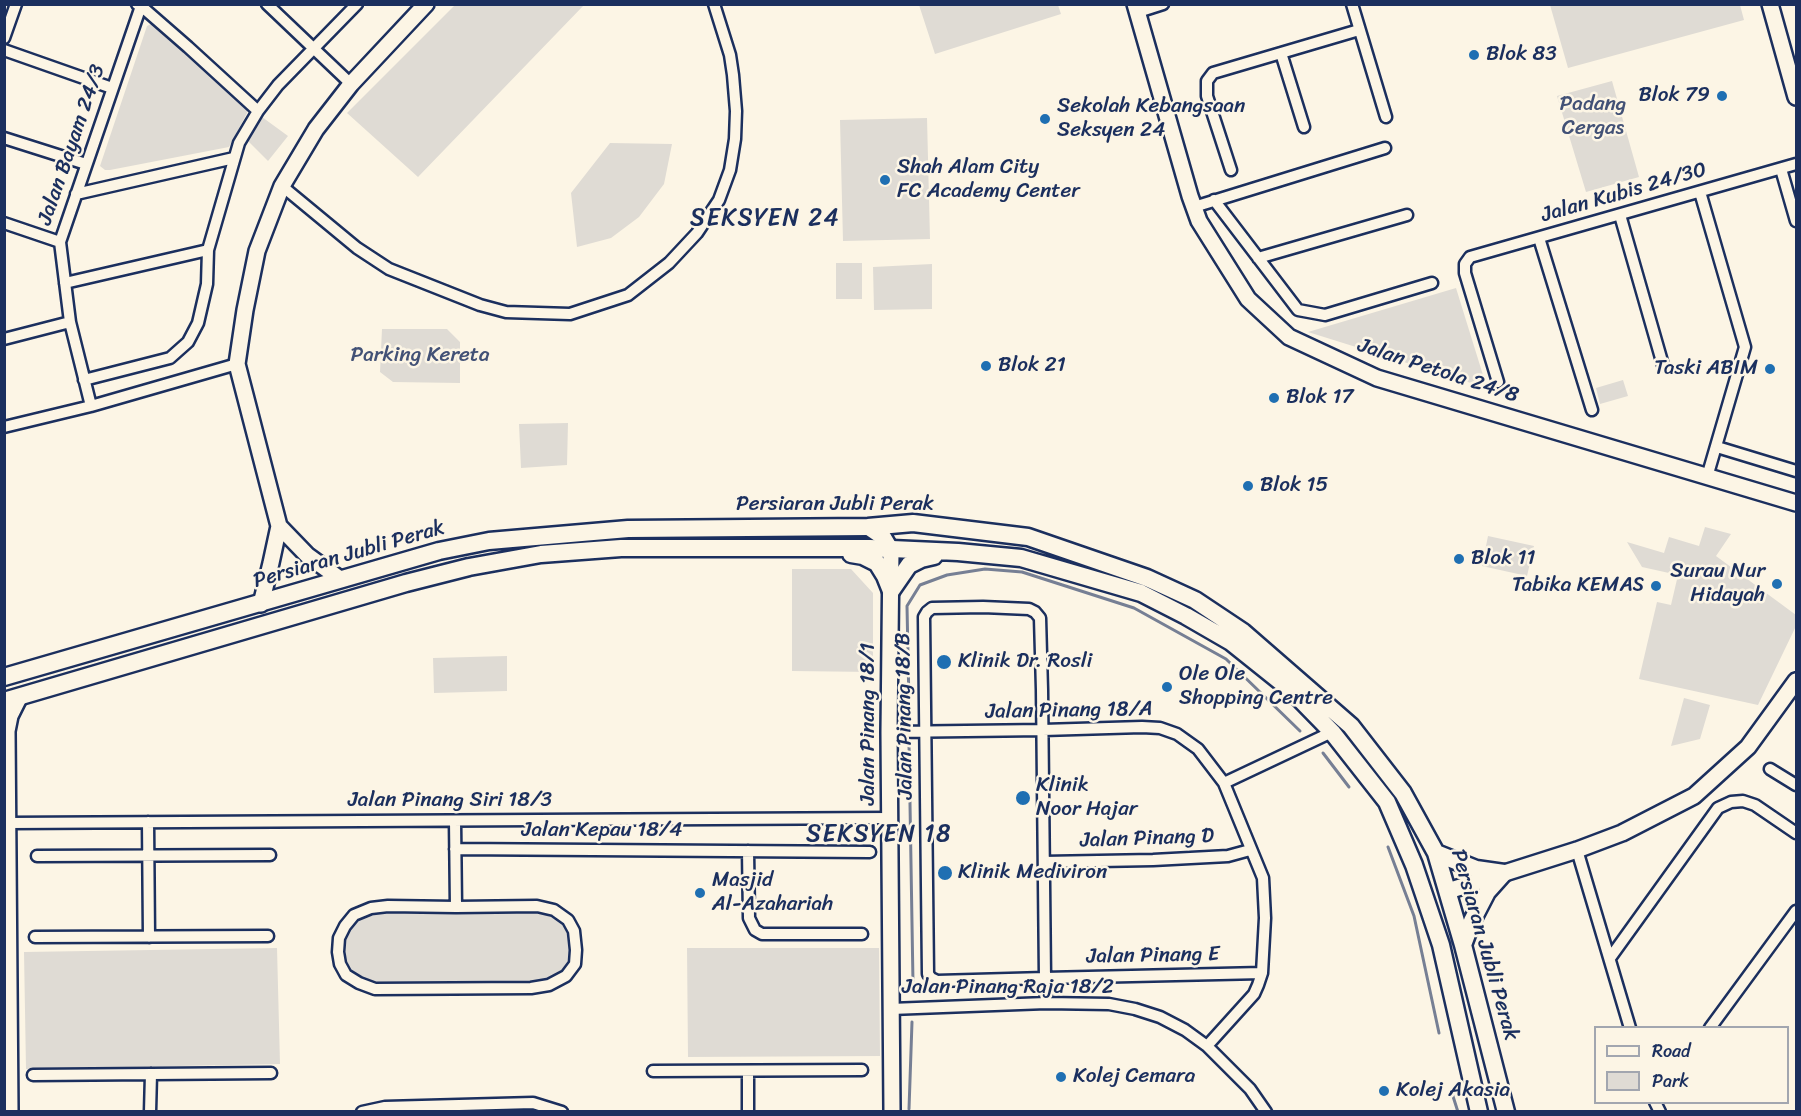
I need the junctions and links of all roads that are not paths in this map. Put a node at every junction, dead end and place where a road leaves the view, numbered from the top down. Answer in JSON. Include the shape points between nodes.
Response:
{"nodes":[{"id":1,"x":16,"y":4,"type":"edge"},
{"id":2,"x":267,"y":4,"type":"edge"},
{"id":3,"x":357,"y":4,"type":"edge"},
{"id":4,"x":426,"y":4,"type":"edge"},
{"id":5,"x":714,"y":4,"type":"edge"},
{"id":6,"x":1163,"y":4,"type":"edge"},
{"id":7,"x":1352,"y":4,"type":"edge"},
{"id":8,"x":1770,"y":4,"type":"edge"},
{"id":9,"x":139,"y":5,"type":"edge"},
{"id":10,"x":1136,"y":8,"type":"edge"},
{"id":11,"x":1359,"y":30,"type":"junction"},
{"id":12,"x":4,"y":38,"type":"edge"},
{"id":13,"x":313,"y":48,"type":"junction"},
{"id":14,"x":4,"y":50,"type":"edge"},
{"id":15,"x":1281,"y":53,"type":"junction"},
{"id":16,"x":351,"y":84,"type":"junction"},
{"id":17,"x":112,"y":88,"type":"junction"},
{"id":18,"x":1797,"y":97,"type":"edge"},
{"id":19,"x":258,"y":111,"type":"junction"},
{"id":20,"x":1386,"y":117,"type":"dead end"},
{"id":21,"x":1304,"y":127,"type":"dead end"},
{"id":22,"x":4,"y":138,"type":"edge"},
{"id":23,"x":1385,"y":148,"type":"dead end"},
{"id":24,"x":234,"y":158,"type":"junction"},
{"id":25,"x":86,"y":164,"type":"junction"},
{"id":26,"x":1797,"y":164,"type":"edge"},
{"id":27,"x":1781,"y":169,"type":"junction"},
{"id":28,"x":1231,"y":170,"type":"dead end"},
{"id":29,"x":282,"y":186,"type":"junction"},
{"id":30,"x":1700,"y":192,"type":"junction"},
{"id":31,"x":76,"y":194,"type":"junction"},
{"id":32,"x":1214,"y":200,"type":"junction"},
{"id":33,"x":1194,"y":207,"type":"junction"},
{"id":34,"x":1620,"y":214,"type":"junction"},
{"id":35,"x":1407,"y":215,"type":"dead end"},
{"id":36,"x":1797,"y":220,"type":"edge"},
{"id":37,"x":4,"y":223,"type":"edge"},
{"id":38,"x":1539,"y":238,"type":"junction"},
{"id":39,"x":60,"y":242,"type":"junction"},
{"id":40,"x":208,"y":249,"type":"junction"},
{"id":41,"x":1258,"y":258,"type":"junction"},
{"id":42,"x":1432,"y":283,"type":"dead end"},
{"id":43,"x":65,"y":284,"type":"junction"},
{"id":44,"x":70,"y":322,"type":"junction"},
{"id":45,"x":4,"y":339,"type":"edge"},
{"id":46,"x":237,"y":364,"type":"junction"},
{"id":47,"x":1663,"y":365,"type":"dead end"},
{"id":48,"x":84,"y":380,"type":"junction"},
{"id":49,"x":1498,"y":382,"type":"dead end"},
{"id":50,"x":91,"y":406,"type":"junction"},
{"id":51,"x":1592,"y":410,"type":"dead end"},
{"id":52,"x":4,"y":427,"type":"edge"},
{"id":53,"x":1717,"y":447,"type":"junction"},
{"id":54,"x":1797,"y":471,"type":"edge"},
{"id":55,"x":1707,"y":477,"type":"junction"},
{"id":56,"x":1797,"y":502,"type":"edge"},
{"id":57,"x":279,"y":526,"type":"junction"},
{"id":58,"x":868,"y":526,"type":"junction"},
{"id":59,"x":825,"y":548,"type":"junction"},
{"id":60,"x":891,"y":550,"type":"junction"},
{"id":61,"x":958,"y":552,"type":"junction"},
{"id":62,"x":340,"y":579,"type":"junction"},
{"id":63,"x":891,"y":591,"type":"junction"},
{"id":64,"x":261,"y":603,"type":"junction"},
{"id":65,"x":4,"y":677,"type":"edge"},
{"id":66,"x":1797,"y":681,"type":"edge"},
{"id":67,"x":12,"y":699,"type":"edge"},
{"id":68,"x":6,"y":729,"type":"edge"},
{"id":69,"x":1043,"y":730,"type":"junction"},
{"id":70,"x":889,"y":732,"type":"junction"},
{"id":71,"x":925,"y":732,"type":"junction"},
{"id":72,"x":1332,"y":732,"type":"junction"},
{"id":73,"x":1770,"y":769,"type":"dead end"},
{"id":74,"x":1224,"y":783,"type":"junction"},
{"id":75,"x":1797,"y":785,"type":"edge"},
{"id":76,"x":891,"y":818,"type":"junction"},
{"id":77,"x":455,"y":821,"type":"junction"},
{"id":78,"x":148,"y":822,"type":"junction"},
{"id":79,"x":9,"y":823,"type":"junction"},
{"id":80,"x":1797,"y":833,"type":"edge"},
{"id":81,"x":455,"y":849,"type":"junction"},
{"id":82,"x":1250,"y":850,"type":"junction"},
{"id":83,"x":1577,"y":850,"type":"junction"},
{"id":84,"x":748,"y":851,"type":"junction"},
{"id":85,"x":870,"y":852,"type":"dead end"},
{"id":86,"x":1436,"y":853,"type":"junction"},
{"id":87,"x":270,"y":855,"type":"dead end"},
{"id":88,"x":37,"y":856,"type":"dead end"},
{"id":89,"x":148,"y":856,"type":"junction"},
{"id":90,"x":1044,"y":862,"type":"junction"},
{"id":91,"x":1504,"y":873,"type":"junction"},
{"id":92,"x":1448,"y":891,"type":"junction"},
{"id":93,"x":456,"y":907,"type":"junction"},
{"id":94,"x":1797,"y":911,"type":"edge"},
{"id":95,"x":862,"y":934,"type":"dead end"},
{"id":96,"x":268,"y":936,"type":"dead end"},
{"id":97,"x":148,"y":937,"type":"junction"},
{"id":98,"x":35,"y":938,"type":"dead end"},
{"id":99,"x":1441,"y":945,"type":"junction"},
{"id":100,"x":1463,"y":945,"type":"junction"},
{"id":101,"x":1610,"y":958,"type":"junction"},
{"id":102,"x":1262,"y":973,"type":"junction"},
{"id":103,"x":1045,"y":978,"type":"junction"},
{"id":104,"x":1046,"y":1004,"type":"junction"},
{"id":105,"x":891,"y":1009,"type":"junction"},
{"id":106,"x":1629,"y":1026,"type":"edge"},
{"id":107,"x":1711,"y":1026,"type":"edge"},
{"id":108,"x":1208,"y":1047,"type":"junction"},
{"id":109,"x":8,"y":1050,"type":"edge"},
{"id":110,"x":862,"y":1070,"type":"dead end"},
{"id":111,"x":653,"y":1071,"type":"dead end"},
{"id":112,"x":748,"y":1071,"type":"junction"},
{"id":113,"x":271,"y":1073,"type":"dead end"},
{"id":114,"x":151,"y":1074,"type":"junction"},
{"id":115,"x":33,"y":1075,"type":"dead end"},
{"id":116,"x":10,"y":1112,"type":"edge"},
{"id":117,"x":150,"y":1112,"type":"edge"},
{"id":118,"x":362,"y":1112,"type":"edge"},
{"id":119,"x":562,"y":1112,"type":"edge"},
{"id":120,"x":748,"y":1112,"type":"edge"},
{"id":121,"x":892,"y":1112,"type":"edge"},
{"id":122,"x":1266,"y":1112,"type":"edge"},
{"id":123,"x":1479,"y":1112,"type":"edge"},
{"id":124,"x":1506,"y":1112,"type":"edge"}],
"edges":[{"from":1,"to":12,"type":"street"},
{"from":2,"to":13,"type":"street"},
{"from":3,"to":13,"type":"street"},
{"from":4,"to":16,"type":"street"},
{"from":5,"to":29,"type":"street","via":[[730,55],[734,84],[735,139],[730,170],[719,200],[697,233],[669,263],[628,295],[570,314],[506,312],[480,305],[389,269],[357,248]]},
{"from":6,"to":10,"type":"street"},
{"from":7,"to":11,"type":"street"},
{"from":8,"to":18,"type":"street"},
{"from":9,"to":17,"type":"street","name":"Jalan Bayam 24/3"},
{"from":9,"to":19,"type":"street"},
{"from":10,"to":33,"type":"street","name":"Jalan Petola 24/8"},
{"from":11,"to":15,"type":"street"},
{"from":11,"to":20,"type":"street"},
{"from":13,"to":16,"type":"street"},
{"from":13,"to":19,"type":"street"},
{"from":14,"to":17,"type":"street"},
{"from":15,"to":21,"type":"street"},
{"from":15,"to":28,"type":"street","via":[[1213,73],[1208,81],[1207,96]]},
{"from":16,"to":29,"type":"street","via":[[316,129]]},
{"from":17,"to":25,"type":"street","name":"Jalan Bayam 24/3"},
{"from":19,"to":24,"type":"street"},
{"from":22,"to":25,"type":"street"},
{"from":23,"to":32,"type":"street"},
{"from":24,"to":31,"type":"street"},
{"from":24,"to":40,"type":"street"},
{"from":25,"to":31,"type":"street","name":"Jalan Bayam 24/3"},
{"from":26,"to":27,"type":"street","name":"Jalan Kubis 24/30"},
{"from":27,"to":30,"type":"street","name":"Jalan Kubis 24/30"},
{"from":27,"to":36,"type":"street"},
{"from":29,"to":46,"type":"street","via":[[257,251]]},
{"from":30,"to":34,"type":"street","name":"Jalan Kubis 24/30"},
{"from":30,"to":53,"type":"street","via":[[1745,347]]},
{"from":31,"to":39,"type":"street","name":"Jalan Bayam 24/3"},
{"from":32,"to":33,"type":"street"},
{"from":32,"to":41,"type":"street"},
{"from":33,"to":55,"type":"street","name":"Jalan Petola 24/8","via":[[1248,298],[1289,338],[1377,378]]},
{"from":34,"to":38,"type":"street","name":"Jalan Kubis 24/30"},
{"from":34,"to":47,"type":"street"},
{"from":35,"to":41,"type":"street"},
{"from":37,"to":39,"type":"street"},
{"from":38,"to":49,"type":"street","name":"Jalan Kubis 24/30","via":[[1470,257],[1465,264]]},
{"from":38,"to":51,"type":"street"},
{"from":39,"to":43,"type":"street","name":"Jalan Bayam 24/3"},
{"from":40,"to":43,"type":"street"},
{"from":40,"to":48,"type":"street","via":[[207,284],[198,323],[188,342],[170,358]]},
{"from":41,"to":42,"type":"street","via":[[1298,310],[1325,315]]},
{"from":43,"to":44,"type":"street","name":"Jalan Bayam 24/3"},
{"from":44,"to":45,"type":"street"},
{"from":44,"to":48,"type":"street","name":"Jalan Bayam 24/3"},
{"from":46,"to":50,"type":"street"},
{"from":46,"to":57,"type":"street"},
{"from":48,"to":50,"type":"street","name":"Jalan Bayam 24/3"},
{"from":50,"to":52,"type":"street"},
{"from":53,"to":54,"type":"street"},
{"from":53,"to":55,"type":"street"},
{"from":55,"to":56,"type":"street","name":"Jalan Petola 24/8"},
{"from":57,"to":62,"type":"street","via":[[307,555]]},
{"from":57,"to":64,"type":"street"},
{"from":58,"to":60,"type":"street","via":[[884,538]]},
{"from":58,"to":62,"type":"main road","name":"Persiaran Jubli Perak","via":[[628,530],[489,541]]},
{"from":58,"to":86,"type":"main road","name":"Persiaran Jubli Perak","via":[[913,523],[1028,537],[1147,578],[1195,600],[1243,632],[1351,726],[1403,793]]},
{"from":59,"to":60,"type":"main road","name":"Persiaran Jubli Perak"},
{"from":59,"to":63,"type":"main road","via":[[872,560],[880,567]]},
{"from":59,"to":67,"type":"main road","name":"Persiaran Jubli Perak","via":[[621,548],[503,560],[406,583]]},
{"from":60,"to":61,"type":"main road","name":"Persiaran Jubli Perak"},
{"from":60,"to":63,"type":"street","name":"Jalan Pinang 18/1"},
{"from":61,"to":63,"type":"main road","via":[[929,556],[909,565]]},
{"from":61,"to":72,"type":"main road","name":"Persiaran Jubli Perak","via":[[1021,558],[1141,593],[1231,642],[1291,690]]},
{"from":62,"to":64,"type":"main road","name":"Persiaran Jubli Perak"},
{"from":63,"to":70,"type":"street","name":"Jalan Pinang 18/1"},
{"from":64,"to":65,"type":"main road","name":"Persiaran Jubli Perak"},
{"from":66,"to":83,"type":"street","via":[[1748,747],[1694,796],[1622,833]]},
{"from":67,"to":68,"type":"street"},
{"from":68,"to":79,"type":"street"},
{"from":69,"to":71,"type":"street","name":"Jalan Pinang 18/A"},
{"from":69,"to":71,"type":"street","name":"Jalan Pinang 18/B","via":[[1040,618],[1029,609],[983,607],[933,608],[924,617]]},
{"from":69,"to":74,"type":"street","name":"Jalan Pinang 18/A","via":[[1160,728],[1198,749]]},
{"from":69,"to":90,"type":"street","name":"Jalan Pinang 18/B"},
{"from":70,"to":71,"type":"street","name":"Jalan Pinang 18/A"},
{"from":70,"to":76,"type":"street","name":"Jalan Pinang 18/1"},
{"from":71,"to":103,"type":"street","name":"Jalan Pinang 18/B","via":[[928,974],[937,981]]},
{"from":72,"to":74,"type":"street"},
{"from":72,"to":99,"type":"main road","name":"Persiaran Jubli Perak","via":[[1387,802],[1414,865]]},
{"from":73,"to":75,"type":"street"},
{"from":74,"to":82,"type":"street","name":"Jalan Pinang 18/A"},
{"from":76,"to":77,"type":"street","name":"Jalan Pinang Siri 18/3"},
{"from":76,"to":105,"type":"street","name":"Jalan Pinang 18/1"},
{"from":77,"to":78,"type":"street","name":"Jalan Pinang Siri 18/3"},
{"from":77,"to":81,"type":"street"},
{"from":78,"to":79,"type":"street","name":"Jalan Pinang Siri 18/3"},
{"from":78,"to":89,"type":"street"},
{"from":79,"to":109,"type":"street"},
{"from":80,"to":101,"type":"street","via":[[1743,801],[1718,808]]},
{"from":81,"to":84,"type":"street","name":"Jalan Kepau 18/4"},
{"from":81,"to":93,"type":"street"},
{"from":82,"to":90,"type":"street","name":"Jalan Pinang D","via":[[1228,856]]},
{"from":82,"to":102,"type":"street","name":"Jalan Pinang 18/A","via":[[1263,878]]},
{"from":83,"to":91,"type":"street"},
{"from":83,"to":101,"type":"street"},
{"from":84,"to":85,"type":"street","name":"Jalan Kepau 18/4"},
{"from":84,"to":95,"type":"street","via":[[749,918],[755,930],[762,934]]},
{"from":86,"to":91,"type":"main road","via":[[1476,869]]},
{"from":86,"to":92,"type":"main road","name":"Persiaran Jubli Perak"},
{"from":87,"to":89,"type":"street"},
{"from":88,"to":89,"type":"street"},
{"from":89,"to":97,"type":"street"},
{"from":90,"to":103,"type":"street","name":"Jalan Pinang 18/B"},
{"from":91,"to":92,"type":"street"},
{"from":91,"to":100,"type":"main road","via":[[1487,892]]},
{"from":92,"to":99,"type":"main road","via":[[1440,909]]},
{"from":92,"to":100,"type":"main road","name":"Persiaran Jubli Perak"},
{"from":93,"to":93,"type":"street","via":[[537,906],[554,910],[568,920],[574,932],[575,964],[566,976],[531,988],[375,989],[346,975],[340,964],[339,938],[354,915],[388,906]]},
{"from":94,"to":107,"type":"street"},
{"from":96,"to":97,"type":"street"},
{"from":97,"to":98,"type":"street"},
{"from":99,"to":123,"type":"main road","name":"Persiaran Jubli Perak"},
{"from":100,"to":124,"type":"main road","name":"Persiaran Jubli Perak"},
{"from":101,"to":106,"type":"street"},
{"from":102,"to":103,"type":"street","name":"Jalan Pinang E"},
{"from":102,"to":108,"type":"street","name":"Jalan Pinang 18/A","via":[[1254,994]]},
{"from":103,"to":104,"type":"street","name":"Jalan Pinang 18/B"},
{"from":104,"to":105,"type":"street","name":"Jalan Pinang Raja 18/2"},
{"from":104,"to":108,"type":"street","name":"Jalan Pinang Raja 18/2","via":[[1109,1004],[1136,1009],[1185,1030]]},
{"from":105,"to":121,"type":"street","name":"Jalan Pinang 18/1"},
{"from":108,"to":122,"type":"street","name":"Jalan Pinang Raja 18/2","via":[[1250,1089]]},
{"from":109,"to":116,"type":"street"},
{"from":110,"to":112,"type":"street"},
{"from":111,"to":112,"type":"street"},
{"from":112,"to":120,"type":"street"},
{"from":113,"to":114,"type":"street"},
{"from":114,"to":115,"type":"street"},
{"from":114,"to":117,"type":"street"},
{"from":118,"to":119,"type":"street","via":[[385,1107],[533,1103]]}]}
